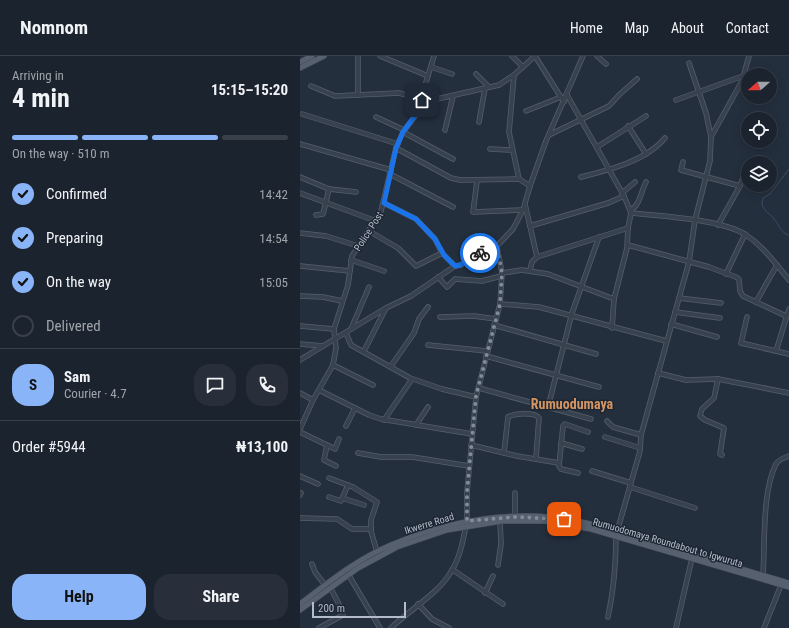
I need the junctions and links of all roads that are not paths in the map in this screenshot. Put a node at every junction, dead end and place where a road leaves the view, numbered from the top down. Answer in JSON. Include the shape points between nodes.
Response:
{"nodes":[{"id":1,"x":312,"y":56,"type":"edge"},
{"id":2,"x":324,"y":56,"type":"edge"},
{"id":3,"x":358,"y":56,"type":"edge"},
{"id":4,"x":380,"y":56,"type":"edge"},
{"id":5,"x":434,"y":56,"type":"edge"},
{"id":6,"x":512,"y":56,"type":"edge"},
{"id":7,"x":535,"y":56,"type":"edge"},
{"id":8,"x":583,"y":56,"type":"edge"},
{"id":9,"x":597,"y":56,"type":"edge"},
{"id":10,"x":749,"y":56,"type":"edge"},
{"id":11,"x":300,"y":62,"type":"edge"},
{"id":12,"x":689,"y":63,"type":"dead end"},
{"id":13,"x":606,"y":64,"type":"dead end"},
{"id":14,"x":431,"y":67,"type":"junction"},
{"id":15,"x":523,"y":67,"type":"junction"},
{"id":16,"x":300,"y":68,"type":"edge"},
{"id":17,"x":745,"y":68,"type":"edge"},
{"id":18,"x":452,"y":74,"type":"dead end"},
{"id":19,"x":476,"y":74,"type":"dead end"},
{"id":20,"x":514,"y":75,"type":"junction"},
{"id":21,"x":428,"y":76,"type":"junction"},
{"id":22,"x":741,"y":77,"type":"edge"},
{"id":23,"x":637,"y":79,"type":"dead end"},
{"id":24,"x":741,"y":80,"type":"edge"},
{"id":25,"x":311,"y":86,"type":"dead end"},
{"id":26,"x":487,"y":88,"type":"junction"},
{"id":27,"x":700,"y":92,"type":"junction"},
{"id":28,"x":358,"y":95,"type":"junction"},
{"id":29,"x":567,"y":95,"type":"junction"},
{"id":30,"x":453,"y":96,"type":"junction"},
{"id":31,"x":561,"y":97,"type":"junction"},
{"id":32,"x":422,"y":100,"type":"junction"},
{"id":33,"x":676,"y":100,"type":"dead end"},
{"id":34,"x":564,"y":102,"type":"junction"},
{"id":35,"x":526,"y":111,"type":"dead end"},
{"id":36,"x":302,"y":114,"type":"dead end"},
{"id":37,"x":646,"y":116,"type":"dead end"},
{"id":38,"x":376,"y":117,"type":"dead end"},
{"id":39,"x":581,"y":120,"type":"junction"},
{"id":40,"x":479,"y":122,"type":"dead end"},
{"id":41,"x":628,"y":126,"type":"junction"},
{"id":42,"x":445,"y":130,"type":"dead end"},
{"id":43,"x":404,"y":131,"type":"junction"},
{"id":44,"x":549,"y":136,"type":"junction"},
{"id":45,"x":711,"y":137,"type":"junction"},
{"id":46,"x":665,"y":138,"type":"dead end"},
{"id":47,"x":300,"y":144,"type":"edge"},
{"id":48,"x":397,"y":146,"type":"junction"},
{"id":49,"x":597,"y":147,"type":"junction"},
{"id":50,"x":490,"y":149,"type":"dead end"},
{"id":51,"x":512,"y":150,"type":"junction"},
{"id":52,"x":646,"y":154,"type":"junction"},
{"id":53,"x":453,"y":159,"type":"dead end"},
{"id":54,"x":683,"y":162,"type":"dead end"},
{"id":55,"x":608,"y":169,"type":"junction"},
{"id":56,"x":390,"y":172,"type":"junction"},
{"id":57,"x":300,"y":177,"type":"edge"},
{"id":58,"x":581,"y":177,"type":"dead end"},
{"id":59,"x":706,"y":177,"type":"junction"},
{"id":60,"x":519,"y":179,"type":"junction"},
{"id":61,"x":477,"y":181,"type":"junction"},
{"id":62,"x":635,"y":182,"type":"dead end"},
{"id":63,"x":646,"y":182,"type":"dead end"},
{"id":64,"x":741,"y":183,"type":"edge"},
{"id":65,"x":530,"y":186,"type":"junction"},
{"id":66,"x":740,"y":186,"type":"junction"},
{"id":67,"x":329,"y":189,"type":"junction"},
{"id":68,"x":356,"y":192,"type":"dead end"},
{"id":69,"x":300,"y":193,"type":"edge"},
{"id":70,"x":623,"y":194,"type":"junction"},
{"id":71,"x":525,"y":201,"type":"junction"},
{"id":72,"x":326,"y":202,"type":"junction"},
{"id":73,"x":384,"y":203,"type":"junction"},
{"id":74,"x":453,"y":206,"type":"dead end"},
{"id":75,"x":523,"y":210,"type":"junction"},
{"id":76,"x":631,"y":212,"type":"junction"},
{"id":77,"x":316,"y":215,"type":"dead end"},
{"id":78,"x":695,"y":220,"type":"junction"},
{"id":79,"x":376,"y":221,"type":"junction"},
{"id":80,"x":718,"y":224,"type":"junction"},
{"id":81,"x":530,"y":226,"type":"junction"},
{"id":82,"x":628,"y":228,"type":"junction"},
{"id":83,"x":369,"y":231,"type":"junction"},
{"id":84,"x":300,"y":233,"type":"edge"},
{"id":85,"x":745,"y":234,"type":"junction"},
{"id":86,"x":599,"y":237,"type":"junction"},
{"id":87,"x":628,"y":245,"type":"junction"},
{"id":88,"x":358,"y":246,"type":"junction"},
{"id":89,"x":497,"y":246,"type":"junction"},
{"id":90,"x":442,"y":252,"type":"junction"},
{"id":91,"x":537,"y":257,"type":"junction"},
{"id":92,"x":351,"y":260,"type":"junction"},
{"id":93,"x":689,"y":262,"type":"junction"},
{"id":94,"x":777,"y":265,"type":"junction"},
{"id":95,"x":300,"y":266,"type":"edge"},
{"id":96,"x":455,"y":266,"type":"junction"},
{"id":97,"x":530,"y":270,"type":"junction"},
{"id":98,"x":350,"y":271,"type":"junction"},
{"id":99,"x":384,"y":271,"type":"dead end"},
{"id":100,"x":726,"y":274,"type":"junction"},
{"id":101,"x":501,"y":275,"type":"junction"},
{"id":102,"x":438,"y":277,"type":"junction"},
{"id":103,"x":789,"y":280,"type":"edge"},
{"id":104,"x":581,"y":286,"type":"junction"},
{"id":105,"x":369,"y":287,"type":"dead end"},
{"id":106,"x":300,"y":296,"type":"edge"},
{"id":107,"x":679,"y":298,"type":"junction"},
{"id":108,"x":614,"y":299,"type":"junction"},
{"id":109,"x":342,"y":301,"type":"junction"},
{"id":110,"x":756,"y":302,"type":"junction"},
{"id":111,"x":720,"y":303,"type":"dead end"},
{"id":112,"x":500,"y":304,"type":"junction"},
{"id":113,"x":428,"y":307,"type":"dead end"},
{"id":114,"x":386,"y":308,"type":"junction"},
{"id":115,"x":789,"y":309,"type":"edge"},
{"id":116,"x":675,"y":312,"type":"junction"},
{"id":117,"x":571,"y":316,"type":"junction"},
{"id":118,"x":786,"y":316,"type":"junction"},
{"id":119,"x":440,"y":317,"type":"dead end"},
{"id":120,"x":747,"y":317,"type":"dead end"},
{"id":121,"x":720,"y":318,"type":"dead end"},
{"id":122,"x":496,"y":319,"type":"junction"},
{"id":123,"x":671,"y":324,"type":"junction"},
{"id":124,"x":494,"y":325,"type":"junction"},
{"id":125,"x":300,"y":326,"type":"edge"},
{"id":126,"x":612,"y":328,"type":"junction"},
{"id":127,"x":334,"y":329,"type":"junction"},
{"id":128,"x":351,"y":329,"type":"junction"},
{"id":129,"x":346,"y":333,"type":"junction"},
{"id":130,"x":717,"y":337,"type":"dead end"},
{"id":131,"x":335,"y":340,"type":"junction"},
{"id":132,"x":666,"y":341,"type":"junction"},
{"id":133,"x":300,"y":344,"type":"edge"},
{"id":134,"x":564,"y":344,"type":"junction"},
{"id":135,"x":428,"y":345,"type":"dead end"},
{"id":136,"x":323,"y":346,"type":"junction"},
{"id":137,"x":364,"y":351,"type":"junction"},
{"id":138,"x":487,"y":351,"type":"junction"},
{"id":139,"x":776,"y":351,"type":"junction"},
{"id":140,"x":596,"y":354,"type":"dead end"},
{"id":141,"x":789,"y":354,"type":"edge"},
{"id":142,"x":486,"y":356,"type":"junction"},
{"id":143,"x":300,"y":360,"type":"edge"},
{"id":144,"x":333,"y":365,"type":"junction"},
{"id":145,"x":391,"y":366,"type":"junction"},
{"id":146,"x":658,"y":373,"type":"junction"},
{"id":147,"x":556,"y":376,"type":"junction"},
{"id":148,"x":412,"y":379,"type":"junction"},
{"id":149,"x":718,"y":379,"type":"junction"},
{"id":150,"x":373,"y":384,"type":"dead end"},
{"id":151,"x":599,"y":387,"type":"dead end"},
{"id":152,"x":479,"y":388,"type":"junction"},
{"id":153,"x":319,"y":390,"type":"junction"},
{"id":154,"x":300,"y":393,"type":"edge"},
{"id":155,"x":789,"y":393,"type":"edge"},
{"id":156,"x":476,"y":396,"type":"junction"},
{"id":157,"x":313,"y":400,"type":"junction"},
{"id":158,"x":428,"y":407,"type":"dead end"},
{"id":159,"x":548,"y":407,"type":"junction"},
{"id":160,"x":355,"y":408,"type":"junction"},
{"id":161,"x":592,"y":419,"type":"dead end"},
{"id":162,"x":384,"y":420,"type":"junction"},
{"id":163,"x":607,"y":421,"type":"dead end"},
{"id":164,"x":416,"y":425,"type":"junction"},
{"id":165,"x":346,"y":426,"type":"dead end"},
{"id":166,"x":300,"y":427,"type":"edge"},
{"id":167,"x":300,"y":432,"type":"edge"},
{"id":168,"x":588,"y":432,"type":"dead end"},
{"id":169,"x":472,"y":434,"type":"junction"},
{"id":170,"x":641,"y":435,"type":"junction"},
{"id":171,"x":604,"y":437,"type":"dead end"},
{"id":172,"x":339,"y":439,"type":"dead end"},
{"id":173,"x":561,"y":443,"type":"junction"},
{"id":174,"x":327,"y":445,"type":"junction"},
{"id":175,"x":471,"y":445,"type":"junction"},
{"id":176,"x":640,"y":448,"type":"junction"},
{"id":177,"x":582,"y":449,"type":"dead end"},
{"id":178,"x":358,"y":453,"type":"dead end"},
{"id":179,"x":504,"y":453,"type":"junction"},
{"id":180,"x":722,"y":456,"type":"dead end"},
{"id":181,"x":789,"y":456,"type":"edge"},
{"id":182,"x":536,"y":458,"type":"junction"},
{"id":183,"x":559,"y":463,"type":"junction"},
{"id":184,"x":336,"y":466,"type":"dead end"},
{"id":185,"x":469,"y":466,"type":"junction"},
{"id":186,"x":592,"y":471,"type":"dead end"},
{"id":187,"x":578,"y":473,"type":"dead end"},
{"id":188,"x":300,"y":476,"type":"edge"},
{"id":189,"x":330,"y":478,"type":"dead end"},
{"id":190,"x":318,"y":484,"type":"dead end"},
{"id":191,"x":348,"y":485,"type":"junction"},
{"id":192,"x":630,"y":485,"type":"junction"},
{"id":193,"x":515,"y":493,"type":"dead end"},
{"id":194,"x":330,"y":497,"type":"dead end"},
{"id":195,"x":342,"y":498,"type":"junction"},
{"id":196,"x":364,"y":505,"type":"dead end"},
{"id":197,"x":695,"y":508,"type":"dead end"},
{"id":198,"x":515,"y":517,"type":"junction"},
{"id":199,"x":300,"y":518,"type":"edge"},
{"id":200,"x":500,"y":521,"type":"junction"},
{"id":201,"x":467,"y":523,"type":"junction"},
{"id":202,"x":371,"y":528,"type":"junction"},
{"id":203,"x":616,"y":533,"type":"junction"},
{"id":204,"x":377,"y":552,"type":"junction"},
{"id":205,"x":692,"y":558,"type":"junction"},
{"id":206,"x":312,"y":564,"type":"dead end"},
{"id":207,"x":498,"y":565,"type":"dead end"},
{"id":208,"x":453,"y":570,"type":"junction"},
{"id":209,"x":348,"y":574,"type":"junction"},
{"id":210,"x":493,"y":576,"type":"dead end"},
{"id":211,"x":763,"y":576,"type":"junction"},
{"id":212,"x":789,"y":584,"type":"edge"},
{"id":213,"x":781,"y":585,"type":"junction"},
{"id":214,"x":328,"y":586,"type":"junction"},
{"id":215,"x":789,"y":587,"type":"edge"},
{"id":216,"x":484,"y":593,"type":"junction"},
{"id":217,"x":300,"y":604,"type":"edge"},
{"id":218,"x":418,"y":604,"type":"junction"},
{"id":219,"x":503,"y":604,"type":"dead end"},
{"id":220,"x":300,"y":610,"type":"edge"},
{"id":221,"x":608,"y":617,"type":"dead end"},
{"id":222,"x":318,"y":628,"type":"edge"},
{"id":223,"x":380,"y":628,"type":"edge"},
{"id":224,"x":391,"y":628,"type":"edge"},
{"id":225,"x":449,"y":628,"type":"edge"},
{"id":226,"x":676,"y":628,"type":"edge"},
{"id":227,"x":764,"y":628,"type":"edge"}],
"edges":[{"from":1,"to":11,"type":"main road"},
{"from":2,"to":16,"type":"main road"},
{"from":3,"to":28,"type":"street"},
{"from":4,"to":21,"type":"street"},
{"from":5,"to":14,"type":"street","name":"Police Post"},
{"from":6,"to":15,"type":"street"},
{"from":7,"to":15,"type":"street"},
{"from":7,"to":31,"type":"street"},
{"from":8,"to":29,"type":"street"},
{"from":9,"to":13,"type":"street"},
{"from":10,"to":17,"type":"street"},
{"from":12,"to":27,"type":"street"},
{"from":14,"to":18,"type":"street"},
{"from":14,"to":21,"type":"street","name":"Police Post"},
{"from":15,"to":20,"type":"street"},
{"from":19,"to":26,"type":"street"},
{"from":20,"to":26,"type":"street","via":[[503,83]]},
{"from":20,"to":51,"type":"street","via":[[509,118]]},
{"from":21,"to":32,"type":"street","name":"Police Post"},
{"from":22,"to":27,"type":"street"},
{"from":23,"to":39,"type":"street","via":[[609,106]]},
{"from":24,"to":45,"type":"street"},
{"from":25,"to":28,"type":"street","via":[[335,96]]},
{"from":26,"to":30,"type":"street"},
{"from":26,"to":40,"type":"street"},
{"from":27,"to":33,"type":"street"},
{"from":27,"to":45,"type":"street"},
{"from":28,"to":32,"type":"street","via":[[406,94]]},
{"from":29,"to":34,"type":"street"},
{"from":29,"to":39,"type":"street"},
{"from":30,"to":32,"type":"street"},
{"from":30,"to":42,"type":"street"},
{"from":31,"to":34,"type":"street"},
{"from":31,"to":35,"type":"street"},
{"from":32,"to":43,"type":"street","name":"Police Post"},
{"from":34,"to":44,"type":"street"},
{"from":36,"to":48,"type":"street"},
{"from":37,"to":41,"type":"street"},
{"from":38,"to":43,"type":"street"},
{"from":39,"to":44,"type":"street"},
{"from":39,"to":49,"type":"street"},
{"from":41,"to":49,"type":"street"},
{"from":41,"to":52,"type":"street"},
{"from":43,"to":48,"type":"street","name":"Police Post"},
{"from":43,"to":53,"type":"street"},
{"from":44,"to":65,"type":"street"},
{"from":45,"to":59,"type":"street"},
{"from":46,"to":52,"type":"street"},
{"from":47,"to":56,"type":"street"},
{"from":48,"to":56,"type":"street","name":"Police Post"},
{"from":48,"to":61,"type":"street","via":[[451,178]]},
{"from":49,"to":55,"type":"street"},
{"from":50,"to":51,"type":"street"},
{"from":51,"to":60,"type":"street"},
{"from":52,"to":55,"type":"street"},
{"from":54,"to":59,"type":"street","via":[[681,170]]},
{"from":55,"to":58,"type":"street"},
{"from":55,"to":70,"type":"street"},
{"from":56,"to":73,"type":"street","name":"Police Post"},
{"from":56,"to":74,"type":"street"},
{"from":57,"to":67,"type":"street"},
{"from":59,"to":66,"type":"street"},
{"from":59,"to":78,"type":"street"},
{"from":60,"to":61,"type":"street"},
{"from":60,"to":65,"type":"street"},
{"from":61,"to":75,"type":"street","via":[[473,212]]},
{"from":62,"to":70,"type":"street"},
{"from":63,"to":76,"type":"street"},
{"from":64,"to":66,"type":"street"},
{"from":65,"to":71,"type":"street"},
{"from":66,"to":80,"type":"street"},
{"from":67,"to":68,"type":"street"},
{"from":67,"to":72,"type":"street"},
{"from":69,"to":72,"type":"street"},
{"from":70,"to":76,"type":"street"},
{"from":70,"to":81,"type":"street","via":[[608,203]]},
{"from":71,"to":75,"type":"street"},
{"from":71,"to":81,"type":"street"},
{"from":72,"to":77,"type":"street","via":[[323,214]]},
{"from":72,"to":79,"type":"street"},
{"from":73,"to":79,"type":"street","name":"Police Post"},
{"from":73,"to":90,"type":"street","via":[[416,219],[435,239]]},
{"from":75,"to":89,"type":"street","via":[[513,229]]},
{"from":76,"to":78,"type":"street"},
{"from":76,"to":82,"type":"street"},
{"from":78,"to":80,"type":"street"},
{"from":78,"to":93,"type":"street"},
{"from":79,"to":83,"type":"street","name":"Police Post"},
{"from":80,"to":85,"type":"street"},
{"from":81,"to":91,"type":"street"},
{"from":82,"to":86,"type":"street"},
{"from":82,"to":87,"type":"street"},
{"from":83,"to":88,"type":"street","name":"Police Post"},
{"from":83,"to":90,"type":"street","via":[[398,248],[416,266]]},
{"from":84,"to":88,"type":"street","via":[[326,236]]},
{"from":85,"to":94,"type":"street"},
{"from":85,"to":100,"type":"street"},
{"from":86,"to":91,"type":"street"},
{"from":86,"to":104,"type":"street"},
{"from":87,"to":93,"type":"street"},
{"from":87,"to":108,"type":"street"},
{"from":88,"to":92,"type":"street","name":"Police Post"},
{"from":89,"to":96,"type":"street"},
{"from":89,"to":101,"type":"street"},
{"from":90,"to":96,"type":"street"},
{"from":91,"to":97,"type":"street","via":[[532,262]]},
{"from":92,"to":98,"type":"street","name":"Police Post"},
{"from":92,"to":99,"type":"street"},
{"from":93,"to":100,"type":"street"},
{"from":93,"to":107,"type":"street"},
{"from":94,"to":103,"type":"street"},
{"from":94,"to":110,"type":"street"},
{"from":95,"to":98,"type":"street"},
{"from":96,"to":102,"type":"street"},
{"from":97,"to":101,"type":"street"},
{"from":97,"to":104,"type":"street"},
{"from":98,"to":109,"type":"street","name":"Police Post"},
{"from":100,"to":110,"type":"street","via":[[739,279],[743,296]]},
{"from":101,"to":102,"type":"street","via":[[482,281],[455,279],[447,287]]},
{"from":101,"to":112,"type":"street"},
{"from":102,"to":114,"type":"street","via":[[411,296]]},
{"from":104,"to":108,"type":"street"},
{"from":104,"to":117,"type":"street"},
{"from":105,"to":128,"type":"street"},
{"from":106,"to":109,"type":"street"},
{"from":107,"to":111,"type":"street"},
{"from":107,"to":116,"type":"street"},
{"from":108,"to":126,"type":"street"},
{"from":109,"to":127,"type":"street","name":"Police Post"},
{"from":110,"to":118,"type":"street"},
{"from":112,"to":117,"type":"street","via":[[539,307]]},
{"from":112,"to":122,"type":"street"},
{"from":113,"to":145,"type":"street"},
{"from":114,"to":128,"type":"street"},
{"from":114,"to":137,"type":"street"},
{"from":115,"to":118,"type":"street"},
{"from":116,"to":121,"type":"street"},
{"from":116,"to":123,"type":"street"},
{"from":117,"to":126,"type":"street"},
{"from":117,"to":134,"type":"street"},
{"from":118,"to":139,"type":"street"},
{"from":119,"to":122,"type":"street","via":[[474,316]]},
{"from":120,"to":139,"type":"street","via":[[742,343]]},
{"from":122,"to":124,"type":"street"},
{"from":123,"to":130,"type":"street"},
{"from":123,"to":132,"type":"street"},
{"from":124,"to":134,"type":"street"},
{"from":124,"to":138,"type":"street"},
{"from":125,"to":127,"type":"street"},
{"from":126,"to":132,"type":"street","via":[[634,331]]},
{"from":127,"to":131,"type":"street","name":"Police Post"},
{"from":128,"to":129,"type":"street"},
{"from":129,"to":131,"type":"street"},
{"from":129,"to":137,"type":"street","via":[[349,343]]},
{"from":131,"to":136,"type":"street"},
{"from":131,"to":144,"type":"street","name":"Police Post","via":[[336,355]]},
{"from":132,"to":146,"type":"street"},
{"from":133,"to":136,"type":"street"},
{"from":134,"to":140,"type":"street"},
{"from":134,"to":147,"type":"street"},
{"from":135,"to":138,"type":"street"},
{"from":136,"to":143,"type":"street"},
{"from":137,"to":145,"type":"street"},
{"from":138,"to":142,"type":"street"},
{"from":139,"to":141,"type":"street"},
{"from":142,"to":147,"type":"street"},
{"from":142,"to":152,"type":"street"},
{"from":144,"to":150,"type":"street"},
{"from":144,"to":153,"type":"street","name":"Police Post"},
{"from":145,"to":148,"type":"street"},
{"from":146,"to":149,"type":"street","via":[[686,380]]},
{"from":146,"to":170,"type":"street"},
{"from":147,"to":151,"type":"street"},
{"from":147,"to":159,"type":"street"},
{"from":148,"to":156,"type":"street"},
{"from":148,"to":162,"type":"street"},
{"from":149,"to":155,"type":"street"},
{"from":149,"to":180,"type":"street","via":[[714,398],[702,409],[700,416],[724,428],[720,454]]},
{"from":152,"to":156,"type":"street"},
{"from":152,"to":159,"type":"street"},
{"from":153,"to":157,"type":"street","name":"Police Post"},
{"from":153,"to":160,"type":"street"},
{"from":154,"to":157,"type":"street"},
{"from":156,"to":169,"type":"street"},
{"from":157,"to":166,"type":"street","name":"Police Post"},
{"from":158,"to":164,"type":"street"},
{"from":159,"to":161,"type":"street"},
{"from":160,"to":162,"type":"street"},
{"from":160,"to":165,"type":"street"},
{"from":162,"to":164,"type":"street"},
{"from":163,"to":170,"type":"street","via":[[613,427]]},
{"from":164,"to":169,"type":"street"},
{"from":167,"to":174,"type":"street"},
{"from":168,"to":173,"type":"street","via":[[564,424]]},
{"from":169,"to":175,"type":"street"},
{"from":170,"to":176,"type":"street"},
{"from":171,"to":176,"type":"street"},
{"from":172,"to":174,"type":"street","via":[[334,449]]},
{"from":173,"to":177,"type":"street"},
{"from":173,"to":183,"type":"street"},
{"from":174,"to":184,"type":"street","via":[[324,460]]},
{"from":175,"to":179,"type":"street"},
{"from":175,"to":185,"type":"street"},
{"from":176,"to":192,"type":"street"},
{"from":178,"to":185,"type":"street","via":[[381,457],[412,457]]},
{"from":179,"to":182,"type":"street"},
{"from":179,"to":182,"type":"street","via":[[508,417],[517,414],[534,415],[539,418]]},
{"from":181,"to":211,"type":"street","via":[[776,463],[768,494]]},
{"from":182,"to":183,"type":"street"},
{"from":183,"to":187,"type":"street","via":[[561,469]]},
{"from":185,"to":201,"type":"street"},
{"from":186,"to":192,"type":"street"},
{"from":188,"to":190,"type":"street"},
{"from":189,"to":191,"type":"street"},
{"from":191,"to":195,"type":"street"},
{"from":191,"to":202,"type":"street","via":[[377,502]]},
{"from":192,"to":197,"type":"street"},
{"from":192,"to":203,"type":"street"},
{"from":193,"to":198,"type":"street"},
{"from":194,"to":195,"type":"street","via":[[341,501]]},
{"from":195,"to":196,"type":"street"},
{"from":198,"to":201,"type":"main road","name":"Ikwerre Road"},
{"from":198,"to":203,"type":"main road","name":"Ikwerre Road","via":[[576,521]]},
{"from":199,"to":202,"type":"street","via":[[337,520],[352,529]]},
{"from":200,"to":201,"type":"main road","name":"Rumuodomaya Roundabout to Igwuruta"},
{"from":200,"to":203,"type":"main road","name":"Rumuodomaya Roundabout to Igwuruta","via":[[530,520]]},
{"from":200,"to":207,"type":"street","via":[[501,544]]},
{"from":201,"to":204,"type":"main road","name":"Ikwerre Road","via":[[428,531]]},
{"from":201,"to":208,"type":"street"},
{"from":201,"to":209,"type":"main road","name":"Rumuodomaya Roundabout to Igwuruta","via":[[383,553]]},
{"from":202,"to":204,"type":"street"},
{"from":203,"to":205,"type":"main road","name":"Rumuodomaya Roundabout to Igwuruta"},
{"from":203,"to":211,"type":"main road","name":"Ikwerre Road"},
{"from":203,"to":221,"type":"street","via":[[615,586]]},
{"from":204,"to":214,"type":"main road","name":"Ikwerre Road","via":[[346,570]]},
{"from":205,"to":213,"type":"main road","name":"Rumuodomaya Roundabout to Igwuruta"},
{"from":205,"to":226,"type":"street"},
{"from":206,"to":214,"type":"street","via":[[315,572]]},
{"from":208,"to":216,"type":"street"},
{"from":208,"to":218,"type":"street","via":[[438,588]]},
{"from":209,"to":214,"type":"main road","name":"Rumuodomaya Roundabout to Igwuruta"},
{"from":209,"to":223,"type":"street"},
{"from":210,"to":216,"type":"street"},
{"from":211,"to":212,"type":"main road","name":"Ikwerre Road"},
{"from":213,"to":215,"type":"main road","name":"Rumuodomaya Roundabout to Igwuruta"},
{"from":213,"to":227,"type":"street"},
{"from":214,"to":217,"type":"main road","name":"Ikwerre Road"},
{"from":214,"to":220,"type":"main road","name":"Rumuodomaya Roundabout to Igwuruta"},
{"from":214,"to":222,"type":"street","via":[[343,615]]},
{"from":216,"to":219,"type":"street"},
{"from":218,"to":224,"type":"street"},
{"from":218,"to":225,"type":"street","via":[[432,619]]}]}
